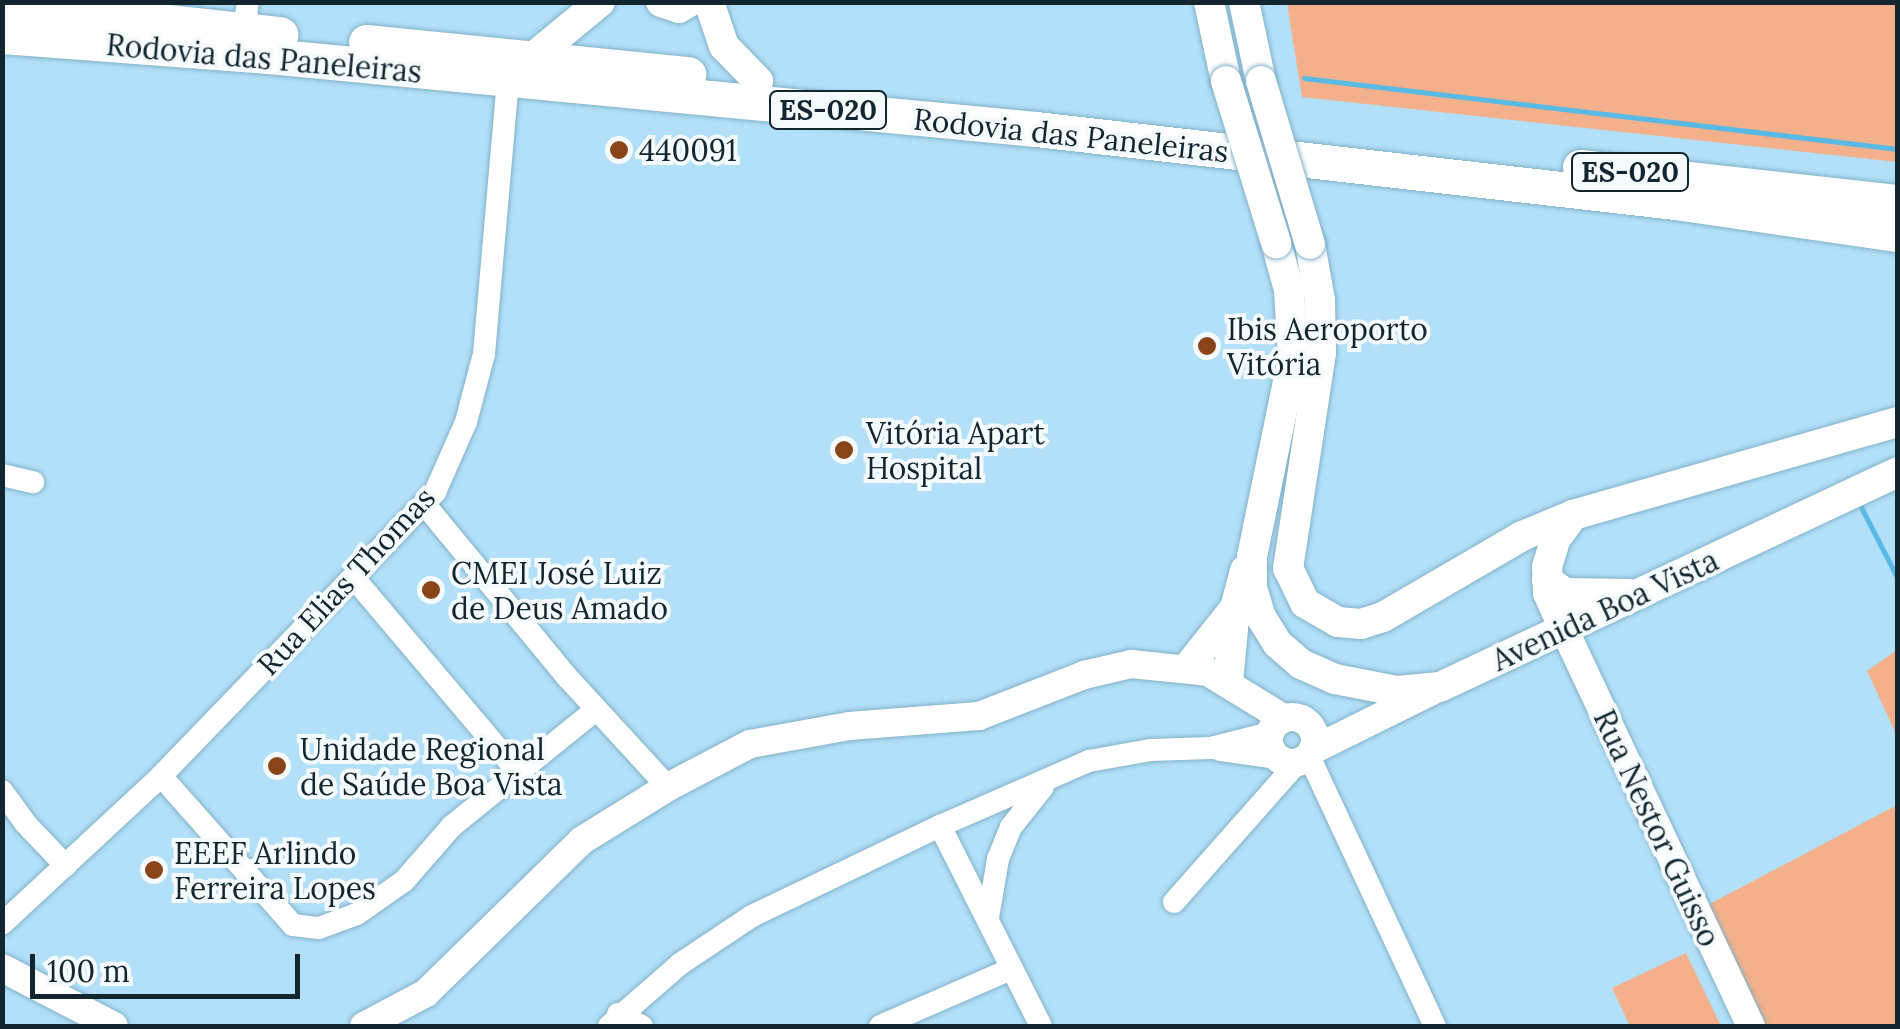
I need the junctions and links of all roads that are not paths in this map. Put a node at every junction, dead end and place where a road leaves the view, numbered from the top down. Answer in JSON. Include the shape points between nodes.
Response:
{"nodes":[{"id":1,"x":600,"y":2,"type":"edge"},
{"id":2,"x":661,"y":2,"type":"edge"},
{"id":3,"x":688,"y":2,"type":"edge"},
{"id":4,"x":709,"y":2,"type":"edge"},
{"id":5,"x":1208,"y":2,"type":"edge"},
{"id":6,"x":1244,"y":2,"type":"edge"},
{"id":7,"x":2,"y":4,"type":"edge"},
{"id":8,"x":258,"y":30,"type":"edge"},
{"id":9,"x":2,"y":36,"type":"edge"},
{"id":10,"x":520,"y":69,"type":"junction"},
{"id":11,"x":758,"y":81,"type":"junction"},
{"id":12,"x":1896,"y":228,"type":"edge"},
{"id":13,"x":1898,"y":422,"type":"edge"},
{"id":14,"x":1271,"y":470,"type":"junction"},
{"id":15,"x":1898,"y":472,"type":"edge"},
{"id":16,"x":2,"y":475,"type":"edge"},
{"id":17,"x":33,"y":482,"type":"dead end"},
{"id":18,"x":426,"y":506,"type":"junction"},
{"id":19,"x":1573,"y":516,"type":"junction"},
{"id":20,"x":353,"y":577,"type":"junction"},
{"id":21,"x":1546,"y":580,"type":"junction"},
{"id":22,"x":1638,"y":594,"type":"junction"},
{"id":23,"x":1236,"y":608,"type":"junction"},
{"id":24,"x":1564,"y":629,"type":"junction"},
{"id":25,"x":1188,"y":666,"type":"junction"},
{"id":26,"x":1228,"y":683,"type":"junction"},
{"id":27,"x":1440,"y":687,"type":"junction"},
{"id":28,"x":596,"y":710,"type":"junction"},
{"id":29,"x":1292,"y":746,"type":"junction"},
{"id":30,"x":517,"y":770,"type":"junction"},
{"id":31,"x":1057,"y":775,"type":"junction"},
{"id":32,"x":161,"y":776,"type":"junction"},
{"id":33,"x":668,"y":786,"type":"junction"},
{"id":34,"x":2,"y":791,"type":"edge"},
{"id":35,"x":940,"y":826,"type":"junction"},
{"id":36,"x":66,"y":866,"type":"junction"},
{"id":37,"x":1174,"y":902,"type":"dead end"},
{"id":38,"x":988,"y":918,"type":"junction"},
{"id":39,"x":2,"y":924,"type":"edge"},
{"id":40,"x":2,"y":968,"type":"edge"},
{"id":41,"x":1011,"y":969,"type":"junction"},
{"id":42,"x":614,"y":1020,"type":"edge"},
{"id":43,"x":114,"y":1026,"type":"edge"},
{"id":44,"x":364,"y":1026,"type":"edge"},
{"id":45,"x":642,"y":1026,"type":"edge"},
{"id":46,"x":880,"y":1026,"type":"edge"},
{"id":47,"x":1041,"y":1026,"type":"edge"},
{"id":48,"x":1435,"y":1026,"type":"edge"},
{"id":49,"x":1751,"y":1026,"type":"edge"}],
"edges":[{"from":1,"to":10,"type":"main road"},
{"from":2,"to":3,"type":"main road","via":[[679,8]]},
{"from":4,"to":11,"type":"main road","via":[[724,46]]},
{"from":5,"to":14,"type":"main road","bridge":true,"via":[[1289,290],[1290,378]]},
{"from":6,"to":19,"type":"main road","bridge":true,"via":[[1320,300],[1321,353],[1287,555],[1291,581],[1305,603],[1338,622],[1372,622],[1522,536]]},
{"from":7,"to":8,"type":"main road","name":"Rodovia das Paneleiras","number":"ES-020"},
{"from":8,"to":9,"type":"main road","name":"Rodovia das Paneleiras","number":"ES-020"},
{"from":8,"to":10,"type":"main road","name":"Rodovia das Paneleiras","number":"ES-020"},
{"from":10,"to":11,"type":"main road","name":"Rodovia das Paneleiras","number":"ES-020"},
{"from":10,"to":12,"type":"main road","name":"Rodovia das Paneleiras","number":"ES-020"},
{"from":10,"to":18,"type":"street","name":"Rua Elias Thomas","via":[[484,354],[466,422]]},
{"from":11,"to":12,"type":"main road","name":"Rodovia das Paneleiras","number":"ES-020"},
{"from":13,"to":19,"type":"main road"},
{"from":14,"to":23,"type":"main road"},
{"from":14,"to":27,"type":"main road","via":[[1251,572],[1261,618],[1278,644],[1302,664],[1355,686]]},
{"from":15,"to":22,"type":"main road","name":"Avenida Boa Vista"},
{"from":16,"to":17,"type":"street"},
{"from":18,"to":20,"type":"street","name":"Rua Elias Thomas"},
{"from":18,"to":28,"type":"street"},
{"from":19,"to":21,"type":"main road","via":[[1555,540]]},
{"from":20,"to":30,"type":"street"},
{"from":20,"to":32,"type":"street","name":"Rua Elias Thomas"},
{"from":21,"to":22,"type":"main road","via":[[1565,592]]},
{"from":21,"to":24,"type":"main road"},
{"from":22,"to":24,"type":"main road","name":"Avenida Boa Vista"},
{"from":23,"to":25,"type":"main road"},
{"from":23,"to":26,"type":"main road"},
{"from":24,"to":27,"type":"main road","name":"Avenida Boa Vista"},
{"from":24,"to":49,"type":"street","name":"Rua Nestor Guisso"},
{"from":25,"to":26,"type":"street"},
{"from":25,"to":33,"type":"street","via":[[1110,667],[979,716],[849,726],[750,744]]},
{"from":26,"to":29,"type":"street"},
{"from":27,"to":29,"type":"street","name":"Avenida Boa Vista"},
{"from":28,"to":30,"type":"street"},
{"from":28,"to":33,"type":"street"},
{"from":29,"to":31,"type":"street","via":[[1133,752]]},
{"from":29,"to":37,"type":"street"},
{"from":29,"to":48,"type":"street"},
{"from":30,"to":32,"type":"street","via":[[452,826],[404,881],[357,914],[319,928],[293,925]]},
{"from":31,"to":35,"type":"street"},
{"from":31,"to":38,"type":"street","via":[[1011,826]]},
{"from":32,"to":36,"type":"street","name":"Rua Elias Thomas"},
{"from":33,"to":44,"type":"street","via":[[581,841],[426,993]]},
{"from":34,"to":36,"type":"street"},
{"from":35,"to":38,"type":"street"},
{"from":35,"to":42,"type":"street","via":[[752,916]]},
{"from":36,"to":39,"type":"street","name":"Rua Elias Thomas"},
{"from":38,"to":41,"type":"street"},
{"from":40,"to":43,"type":"street"},
{"from":41,"to":46,"type":"street"},
{"from":41,"to":47,"type":"street"},
{"from":42,"to":45,"type":"street"}]}
